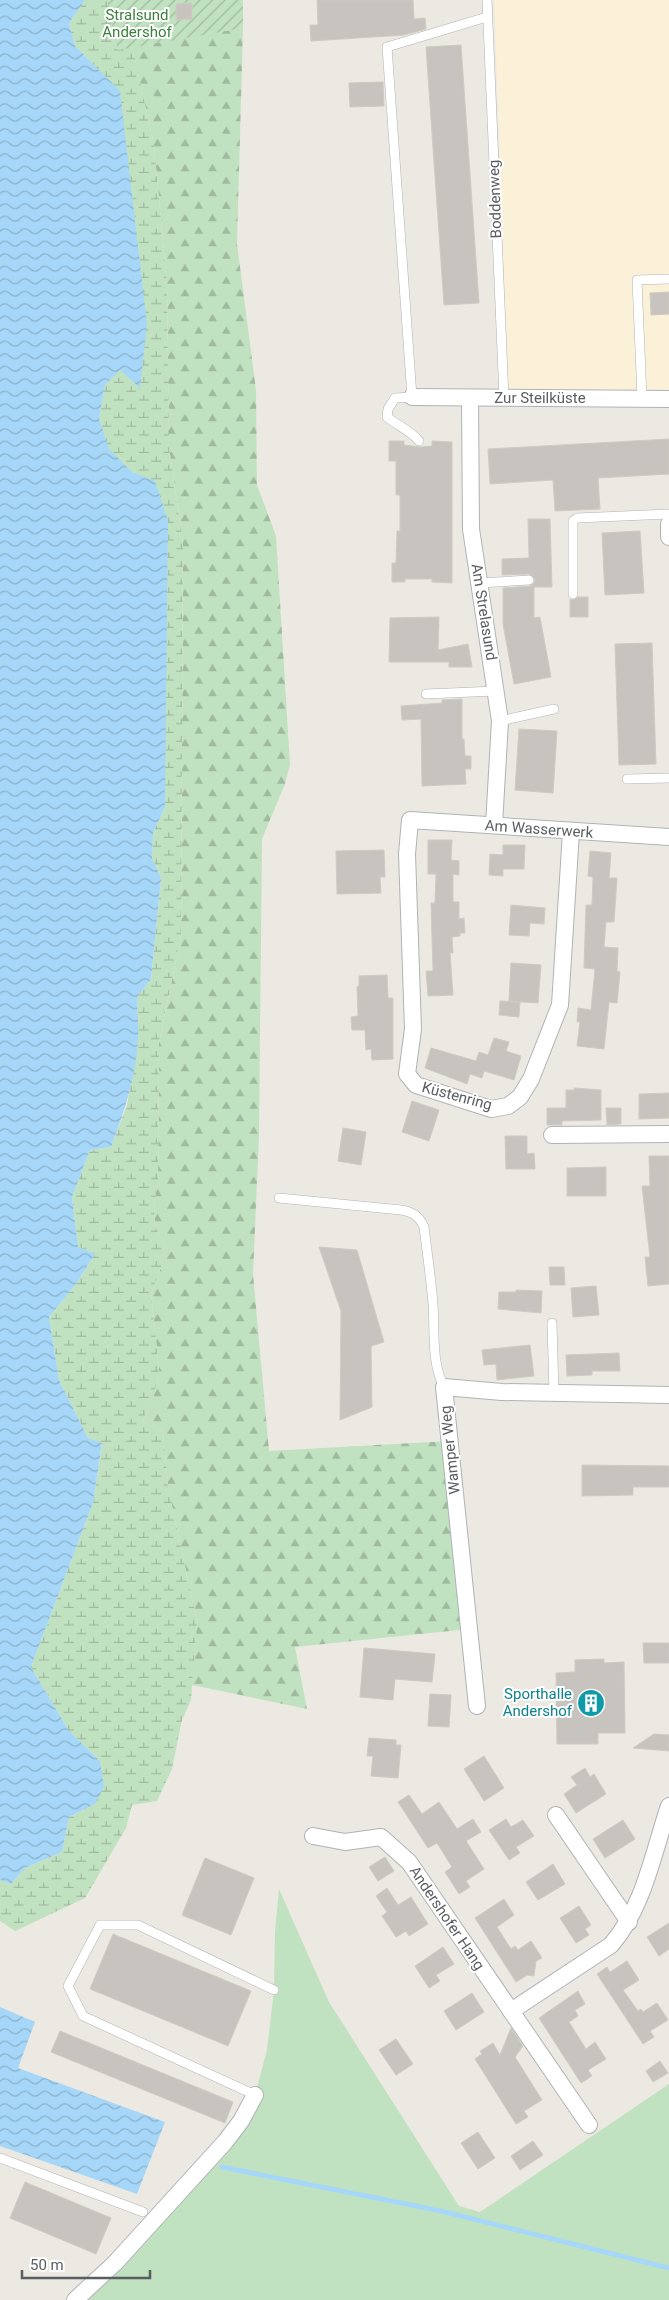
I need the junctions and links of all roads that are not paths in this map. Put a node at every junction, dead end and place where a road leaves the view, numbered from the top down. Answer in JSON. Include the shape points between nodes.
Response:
{"nodes":[{"id":1,"x":487,"y":0,"type":"edge"},
{"id":2,"x":488,"y":17,"type":"junction"},
{"id":3,"x":669,"y":279,"type":"edge"},
{"id":4,"x":412,"y":397,"type":"junction"},
{"id":5,"x":470,"y":398,"type":"junction"},
{"id":6,"x":504,"y":398,"type":"junction"},
{"id":7,"x":642,"y":398,"type":"junction"},
{"id":8,"x":669,"y":399,"type":"edge"},
{"id":9,"x":419,"y":441,"type":"dead end"},
{"id":10,"x":669,"y":514,"type":"edge"},
{"id":11,"x":669,"y":524,"type":"edge"},
{"id":12,"x":669,"y":537,"type":"edge"},
{"id":13,"x":528,"y":580,"type":"dead end"},
{"id":14,"x":478,"y":583,"type":"junction"},
{"id":15,"x":573,"y":594,"type":"dead end"},
{"id":16,"x":496,"y":691,"type":"junction"},
{"id":17,"x":426,"y":694,"type":"dead end"},
{"id":18,"x":554,"y":709,"type":"dead end"},
{"id":19,"x":500,"y":721,"type":"junction"},
{"id":20,"x":669,"y":778,"type":"edge"},
{"id":21,"x":627,"y":779,"type":"dead end"},
{"id":22,"x":410,"y":820,"type":"joint"},
{"id":23,"x":494,"y":825,"type":"junction"},
{"id":24,"x":571,"y":832,"type":"junction"},
{"id":25,"x":669,"y":837,"type":"edge"},
{"id":26,"x":669,"y":1134,"type":"edge"},
{"id":27,"x":552,"y":1135,"type":"dead end"},
{"id":28,"x":279,"y":1198,"type":"dead end"},
{"id":29,"x":552,"y":1323,"type":"dead end"},
{"id":30,"x":444,"y":1387,"type":"junction"},
{"id":31,"x":554,"y":1393,"type":"junction"},
{"id":32,"x":669,"y":1395,"type":"edge"},
{"id":33,"x":477,"y":1706,"type":"dead end"},
{"id":34,"x":669,"y":1806,"type":"edge"},
{"id":35,"x":556,"y":1815,"type":"dead end"},
{"id":36,"x":313,"y":1836,"type":"dead end"},
{"id":37,"x":629,"y":1922,"type":"junction"},
{"id":38,"x":274,"y":1990,"type":"dead end"},
{"id":39,"x":511,"y":2011,"type":"junction"},
{"id":40,"x":255,"y":2095,"type":"joint"},
{"id":41,"x":589,"y":2125,"type":"dead end"},
{"id":42,"x":0,"y":2158,"type":"edge"},
{"id":43,"x":143,"y":2212,"type":"dead end"},
{"id":44,"x":75,"y":2300,"type":"edge"}],
"edges":[{"from":1,"to":2,"type":"lane","name":"Boddenweg"},
{"from":2,"to":4,"type":"lane","via":[[387,47]]},
{"from":2,"to":6,"type":"lane","name":"Boddenweg"},
{"from":3,"to":7,"type":"lane","via":[[637,280]]},
{"from":4,"to":5,"type":"street","name":"Zur Steilküste"},
{"from":4,"to":9,"type":"lane","via":[[395,398],[387,417],[411,431]]},
{"from":5,"to":6,"type":"street","name":"Zur Steilküste"},
{"from":5,"to":14,"type":"street","name":"Am Strelasund","via":[[471,529]]},
{"from":6,"to":7,"type":"street","name":"Zur Steilküste"},
{"from":7,"to":8,"type":"street","name":"Zur Steilküste"},
{"from":10,"to":15,"type":"lane","via":[[577,518],[573,521]]},
{"from":11,"to":12,"type":"street"},
{"from":13,"to":14,"type":"lane"},
{"from":14,"to":16,"type":"street","name":"Am Strelasund"},
{"from":16,"to":17,"type":"lane"},
{"from":16,"to":19,"type":"street","name":"Am Strelasund"},
{"from":18,"to":19,"type":"lane"},
{"from":19,"to":23,"type":"street","name":"Am Strelasund"},
{"from":20,"to":21,"type":"lane"},
{"from":22,"to":23,"type":"street","name":"Am Wasserwerk"},
{"from":22,"to":24,"type":"street","name":"Küstenring","via":[[407,854],[412,1029],[407,1074],[416,1085],[491,1108],[508,1106],[520,1097],[531,1080],[560,1005]]},
{"from":23,"to":24,"type":"street","name":"Am Wasserwerk"},
{"from":24,"to":25,"type":"street","name":"Am Wasserwerk"},
{"from":26,"to":27,"type":"street"},
{"from":28,"to":30,"type":"lane","via":[[401,1210],[421,1218],[432,1293],[436,1364]]},
{"from":29,"to":31,"type":"lane"},
{"from":30,"to":31,"type":"street","name":"Wamper Weg"},
{"from":30,"to":33,"type":"street","name":"Wamper Weg"},
{"from":31,"to":32,"type":"street","name":"Wamper Weg"},
{"from":34,"to":37,"type":"street"},
{"from":35,"to":37,"type":"street"},
{"from":36,"to":39,"type":"street","name":"Andershofer Hang","via":[[345,1842],[381,1837],[408,1862]]},
{"from":37,"to":39,"type":"street","via":[[611,1945]]},
{"from":38,"to":40,"type":"lane","via":[[138,1925],[100,1925],[68,1986],[83,2016]]},
{"from":39,"to":41,"type":"street","name":"Andershofer Hang"},
{"from":40,"to":44,"type":"street","via":[[241,2122],[225,2142],[115,2263]]},
{"from":42,"to":43,"type":"lane"}]}
